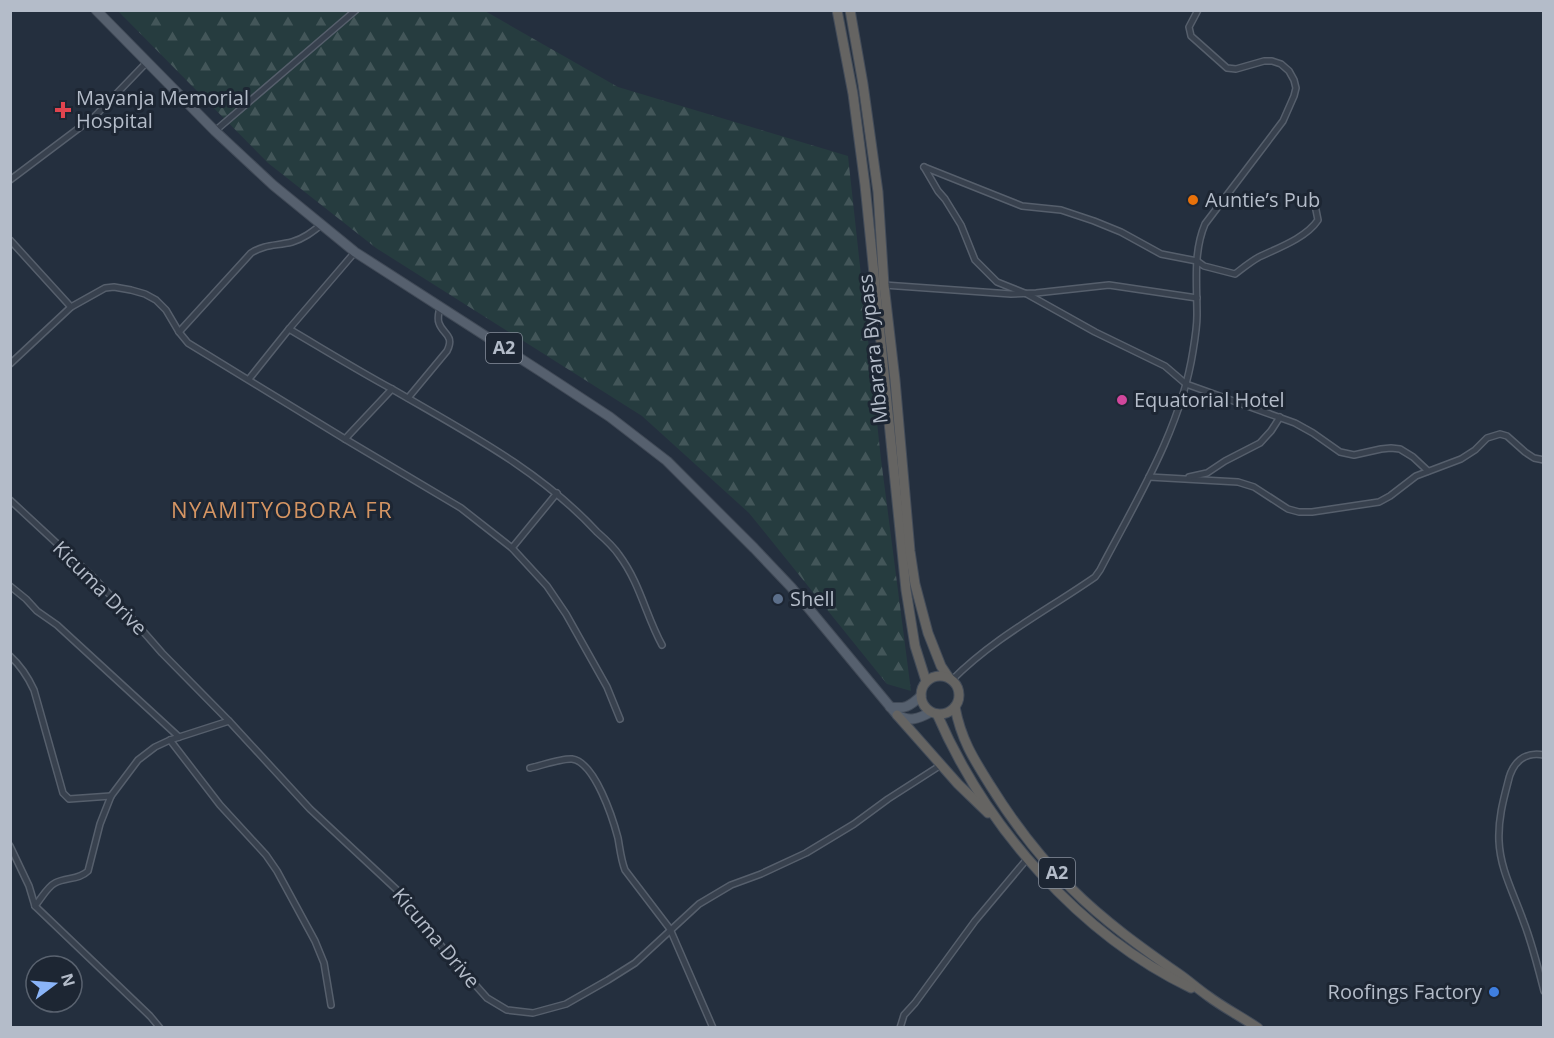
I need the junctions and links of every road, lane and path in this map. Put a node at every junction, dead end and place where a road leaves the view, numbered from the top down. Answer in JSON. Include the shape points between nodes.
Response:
{"nodes":[{"id":1,"x":96,"y":10,"type":"edge"},
{"id":2,"x":356,"y":10,"type":"edge"},
{"id":3,"x":837,"y":10,"type":"edge"},
{"id":4,"x":850,"y":10,"type":"edge"},
{"id":5,"x":1198,"y":10,"type":"edge"},
{"id":6,"x":147,"y":62,"type":"junction"},
{"id":7,"x":215,"y":131,"type":"junction"},
{"id":8,"x":10,"y":180,"type":"edge"},
{"id":9,"x":1315,"y":205,"type":"dead end"},
{"id":10,"x":321,"y":225,"type":"junction"},
{"id":11,"x":10,"y":240,"type":"edge"},
{"id":12,"x":355,"y":252,"type":"junction"},
{"id":13,"x":1197,"y":261,"type":"junction"},
{"id":14,"x":884,"y":285,"type":"junction"},
{"id":15,"x":1027,"y":294,"type":"junction"},
{"id":16,"x":1197,"y":298,"type":"junction"},
{"id":17,"x":71,"y":307,"type":"junction"},
{"id":18,"x":440,"y":307,"type":"junction"},
{"id":19,"x":289,"y":329,"type":"junction"},
{"id":20,"x":179,"y":332,"type":"junction"},
{"id":21,"x":10,"y":363,"type":"edge"},
{"id":22,"x":249,"y":379,"type":"junction"},
{"id":23,"x":1185,"y":384,"type":"junction"},
{"id":24,"x":392,"y":389,"type":"junction"},
{"id":25,"x":408,"y":398,"type":"junction"},
{"id":26,"x":1280,"y":417,"type":"junction"},
{"id":27,"x":345,"y":439,"type":"junction"},
{"id":28,"x":1544,"y":460,"type":"edge"},
{"id":29,"x":1428,"y":471,"type":"junction"},
{"id":30,"x":1149,"y":477,"type":"junction"},
{"id":31,"x":1182,"y":479,"type":"junction"},
{"id":32,"x":557,"y":493,"type":"junction"},
{"id":33,"x":10,"y":500,"type":"edge"},
{"id":34,"x":512,"y":548,"type":"junction"},
{"id":35,"x":10,"y":586,"type":"edge"},
{"id":36,"x":662,"y":645,"type":"dead end"},
{"id":37,"x":10,"y":656,"type":"edge"},
{"id":38,"x":951,"y":679,"type":"junction"},
{"id":39,"x":926,"y":681,"type":"junction"},
{"id":40,"x":921,"y":696,"type":"junction"},
{"id":41,"x":890,"y":707,"type":"junction"},
{"id":42,"x":955,"y":707,"type":"junction"},
{"id":43,"x":934,"y":713,"type":"junction"},
{"id":44,"x":897,"y":715,"type":"junction"},
{"id":45,"x":620,"y":719,"type":"dead end"},
{"id":46,"x":229,"y":721,"type":"junction"},
{"id":47,"x":179,"y":737,"type":"junction"},
{"id":48,"x":170,"y":741,"type":"junction"},
{"id":49,"x":1544,"y":755,"type":"edge"},
{"id":50,"x":941,"y":765,"type":"junction"},
{"id":51,"x":530,"y":768,"type":"dead end"},
{"id":52,"x":969,"y":777,"type":"junction"},
{"id":53,"x":958,"y":784,"type":"junction"},
{"id":54,"x":111,"y":796,"type":"junction"},
{"id":55,"x":999,"y":823,"type":"junction"},
{"id":56,"x":10,"y":846,"type":"edge"},
{"id":57,"x":1027,"y":859,"type":"junction"},
{"id":58,"x":35,"y":906,"type":"junction"},
{"id":59,"x":670,"y":930,"type":"junction"},
{"id":60,"x":1544,"y":991,"type":"edge"},
{"id":61,"x":1209,"y":997,"type":"junction"},
{"id":62,"x":331,"y":1005,"type":"dead end"},
{"id":63,"x":160,"y":1028,"type":"edge"},
{"id":64,"x":713,"y":1028,"type":"edge"},
{"id":65,"x":900,"y":1028,"type":"edge"},
{"id":66,"x":1258,"y":1028,"type":"edge"}],
"edges":[{"from":1,"to":6,"type":"main road","number":"A2"},
{"from":2,"to":7,"type":"street"},
{"from":3,"to":39,"type":"highway","name":"Mbarara Bypass","via":[[865,185],[906,591],[915,646]]},
{"from":4,"to":14,"type":"highway","name":"Mbarara Bypass","via":[[878,192]]},
{"from":5,"to":13,"type":"street","via":[[1189,27],[1191,36],[1224,66],[1232,69],[1272,61],[1289,71],[1296,88],[1283,121],[1205,224]]},
{"from":6,"to":7,"type":"main road","number":"A2"},
{"from":6,"to":8,"type":"street","via":[[95,116]]},
{"from":7,"to":10,"type":"main road","number":"A2"},
{"from":9,"to":13,"type":"street","via":[[1318,220],[1314,227],[1235,274]]},
{"from":10,"to":12,"type":"main road","number":"A2"},
{"from":10,"to":20,"type":"street","via":[[300,239],[250,253]]},
{"from":11,"to":17,"type":"street"},
{"from":12,"to":18,"type":"main road","number":"A2"},
{"from":12,"to":19,"type":"street"},
{"from":13,"to":15,"type":"street","via":[[1161,254],[1103,225],[1061,210],[1022,206],[924,167],[961,225],[975,260],[997,282]]},
{"from":13,"to":16,"type":"street"},
{"from":14,"to":15,"type":"street"},
{"from":14,"to":38,"type":"highway","name":"Mbarara Bypass","via":[[915,584],[928,633],[941,666]]},
{"from":15,"to":16,"type":"street","via":[[1109,285]]},
{"from":15,"to":23,"type":"street","via":[[1165,366]]},
{"from":16,"to":23,"type":"street","via":[[1193,351]]},
{"from":17,"to":20,"type":"street","via":[[105,288],[131,290],[156,300]]},
{"from":17,"to":21,"type":"street"},
{"from":18,"to":25,"type":"street","via":[[439,324],[450,345]]},
{"from":18,"to":41,"type":"main road","number":"A2","via":[[609,417],[667,461],[791,587]]},
{"from":19,"to":22,"type":"street"},
{"from":19,"to":24,"type":"street"},
{"from":20,"to":22,"type":"street","via":[[188,343]]},
{"from":22,"to":27,"type":"street"},
{"from":23,"to":26,"type":"street"},
{"from":23,"to":30,"type":"street","via":[[1167,441]]},
{"from":24,"to":25,"type":"street"},
{"from":24,"to":27,"type":"street"},
{"from":25,"to":32,"type":"street","via":[[463,429]]},
{"from":26,"to":29,"type":"street","via":[[1340,452],[1400,449]]},
{"from":26,"to":31,"type":"street","via":[[1260,443],[1207,473]]},
{"from":27,"to":34,"type":"street","via":[[461,508]]},
{"from":28,"to":29,"type":"street","via":[[1534,458],[1500,434],[1487,438],[1461,459]]},
{"from":29,"to":31,"type":"street","via":[[1379,502],[1312,512],[1288,509],[1238,482]]},
{"from":30,"to":31,"type":"street"},
{"from":30,"to":38,"type":"street","via":[[1095,577],[1029,619]]},
{"from":32,"to":34,"type":"street"},
{"from":32,"to":36,"type":"street","via":[[618,554],[635,580]]},
{"from":33,"to":46,"type":"street","name":"Kicuma Drive","via":[[92,576]]},
{"from":34,"to":45,"type":"street","via":[[547,586],[566,614],[607,687]]},
{"from":35,"to":47,"type":"street","via":[[66,632]]},
{"from":37,"to":54,"type":"street","via":[[34,690],[63,793],[69,799]]},
{"from":38,"to":39,"type":"highway","via":[[937,675]]},
{"from":38,"to":42,"type":"highway","number":"A2","via":[[959,694]]},
{"from":39,"to":40,"type":"highway"},
{"from":40,"to":41,"type":"main road","via":[[910,706]]},
{"from":40,"to":43,"type":"highway","number":"A2","via":[[924,705]]},
{"from":41,"to":44,"type":"main road","number":"A2"},
{"from":42,"to":43,"type":"highway","via":[[947,713]]},
{"from":42,"to":61,"type":"highway","number":"A2","via":[[961,731],[996,796],[1055,872],[1133,941]]},
{"from":43,"to":44,"type":"main road","via":[[910,720]]},
{"from":43,"to":52,"type":"highway","number":"A2"},
{"from":44,"to":50,"type":"highway","number":"A2"},
{"from":46,"to":47,"type":"street"},
{"from":46,"to":59,"type":"street","name":"Kicuma Drive","via":[[310,809],[397,890],[487,998],[507,1010],[533,1013],[566,1004],[635,963]]},
{"from":47,"to":48,"type":"street"},
{"from":48,"to":54,"type":"street","via":[[138,760]]},
{"from":48,"to":62,"type":"street","via":[[277,871],[324,963]]},
{"from":49,"to":60,"type":"street","via":[[1535,754],[1515,764],[1499,819],[1498,843]]},
{"from":50,"to":53,"type":"highway","number":"A2"},
{"from":50,"to":59,"type":"street","name":"Kicuma Drive","via":[[806,853],[731,885],[699,904]]},
{"from":51,"to":59,"type":"street","via":[[572,759],[592,774],[618,838],[625,870]]},
{"from":52,"to":53,"type":"highway","via":[[964,784]]},
{"from":52,"to":55,"type":"highway","number":"A2"},
{"from":53,"to":55,"type":"highway","number":"A2"},
{"from":54,"to":58,"type":"street","via":[[88,871],[54,883]]},
{"from":55,"to":57,"type":"highway","number":"A2"},
{"from":56,"to":58,"type":"street"},
{"from":57,"to":61,"type":"highway","number":"A2","via":[[1118,944]]},
{"from":57,"to":65,"type":"street","via":[[904,1015]]},
{"from":58,"to":63,"type":"street"},
{"from":59,"to":64,"type":"street"},
{"from":61,"to":66,"type":"highway","number":"A2"}]}
